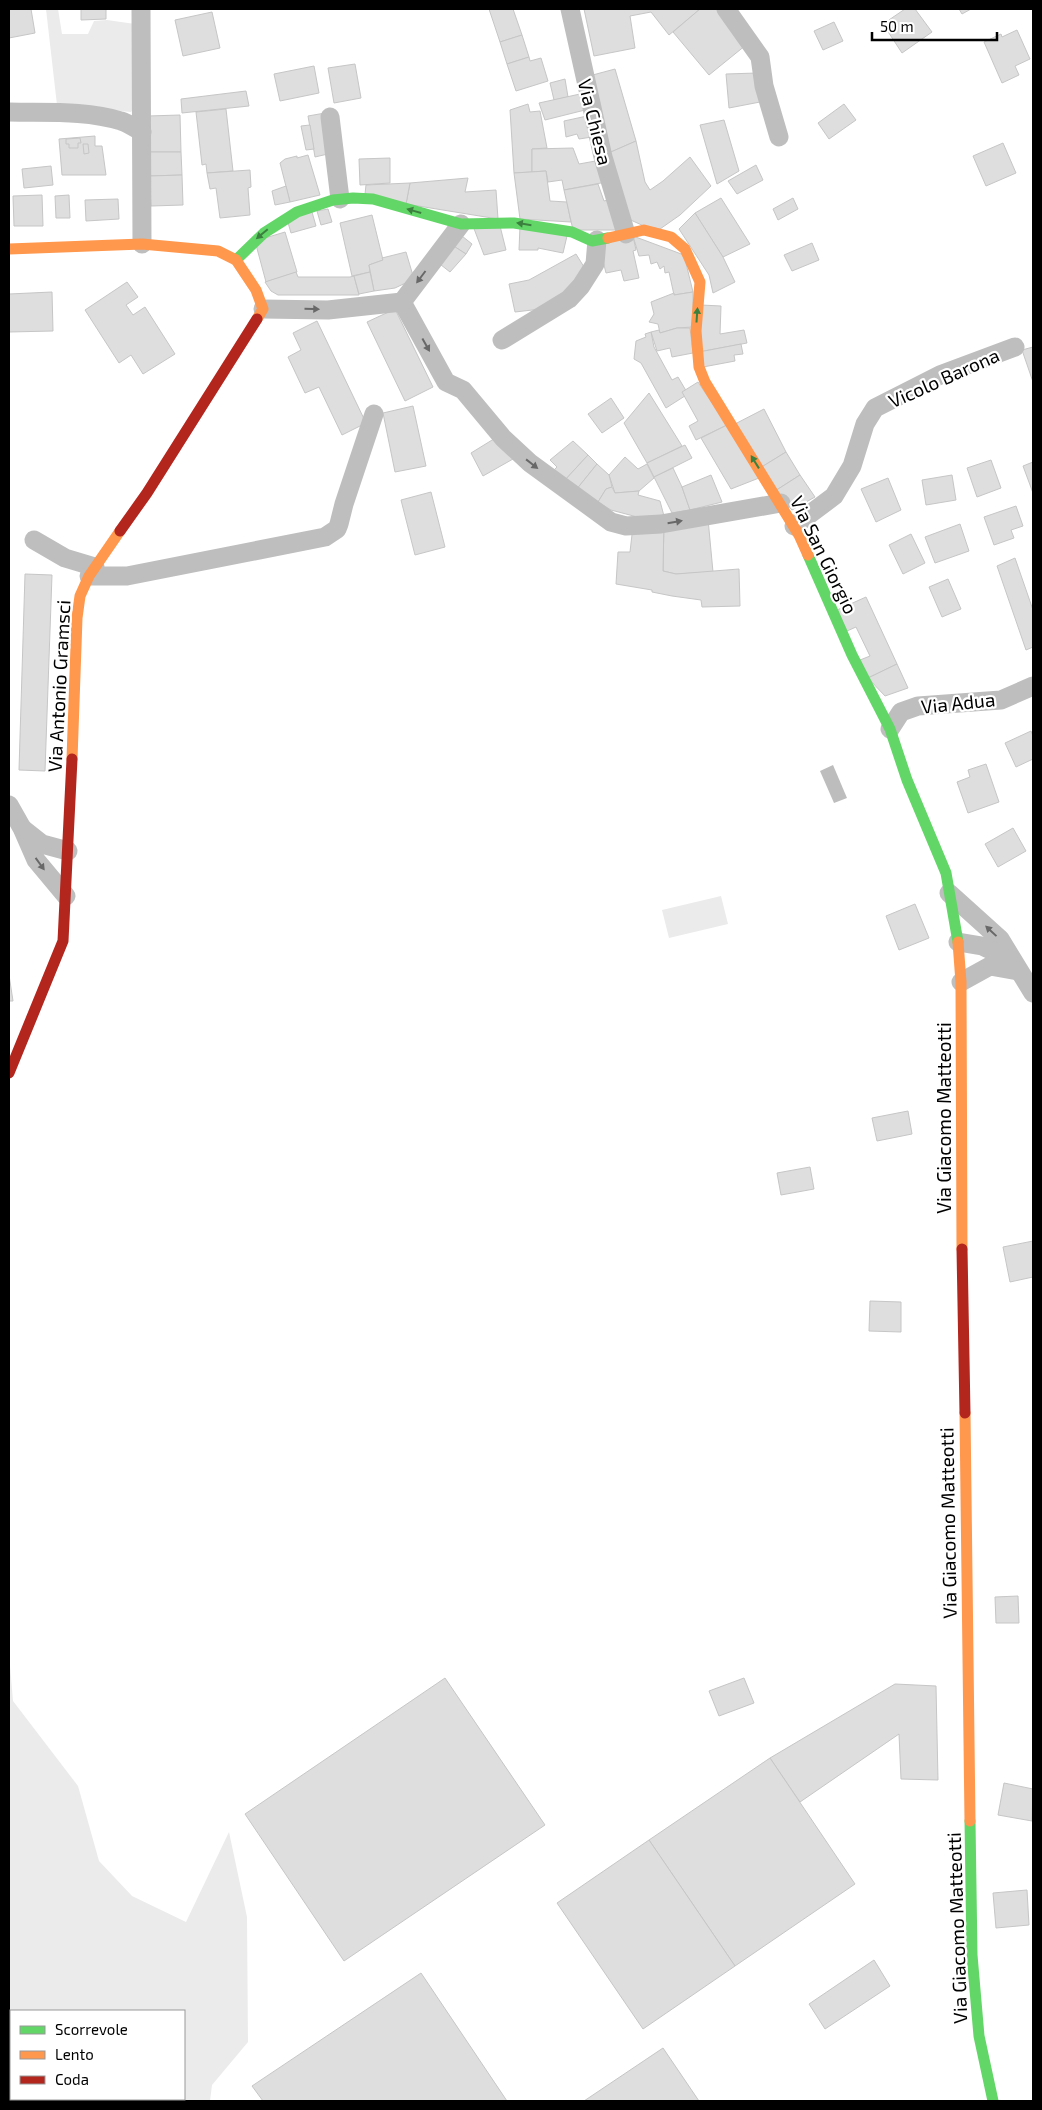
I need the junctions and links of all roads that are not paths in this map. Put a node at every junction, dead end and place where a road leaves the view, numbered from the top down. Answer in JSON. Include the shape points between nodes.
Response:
{"nodes":[{"id":1,"x":141,"y":9,"type":"edge"},
{"id":2,"x":570,"y":9,"type":"edge"},
{"id":3,"x":726,"y":9,"type":"edge"},
{"id":4,"x":9,"y":112,"type":"edge"},
{"id":5,"x":330,"y":117,"type":"dead end"},
{"id":6,"x":142,"y":132,"type":"junction"},
{"id":7,"x":779,"y":137,"type":"dead end"},
{"id":8,"x":340,"y":199,"type":"junction"},
{"id":9,"x":461,"y":224,"type":"junction"},
{"id":10,"x":626,"y":234,"type":"junction"},
{"id":11,"x":597,"y":240,"type":"junction"},
{"id":12,"x":142,"y":244,"type":"junction"},
{"id":13,"x":9,"y":249,"type":"edge"},
{"id":14,"x":236,"y":260,"type":"junction"},
{"id":15,"x":402,"y":302,"type":"junction"},
{"id":16,"x":263,"y":309,"type":"junction"},
{"id":17,"x":502,"y":340,"type":"dead end"},
{"id":18,"x":1015,"y":347,"type":"dead end"},
{"id":19,"x":374,"y":414,"type":"dead end"},
{"id":20,"x":781,"y":503,"type":"junction"},
{"id":21,"x":794,"y":526,"type":"junction"},
{"id":22,"x":34,"y":540,"type":"dead end"},
{"id":23,"x":92,"y":572,"type":"junction"},
{"id":24,"x":1033,"y":686,"type":"edge"},
{"id":25,"x":890,"y":729,"type":"junction"},
{"id":26,"x":9,"y":805,"type":"edge"},
{"id":27,"x":22,"y":828,"type":"junction"},
{"id":28,"x":68,"y":852,"type":"junction"},
{"id":29,"x":949,"y":893,"type":"junction"},
{"id":30,"x":66,"y":896,"type":"junction"},
{"id":31,"x":958,"y":942,"type":"junction"},
{"id":32,"x":1015,"y":966,"type":"junction"},
{"id":33,"x":961,"y":982,"type":"junction"},
{"id":34,"x":1033,"y":993,"type":"edge"},
{"id":35,"x":9,"y":1073,"type":"edge"},
{"id":36,"x":993,"y":2101,"type":"edge"}],
"edges":[{"from":1,"to":6,"type":"street"},
{"from":2,"to":10,"type":"street","name":"Via Chiesa","via":[[603,156]]},
{"from":3,"to":7,"type":"street","via":[[760,57],[764,86]]},
{"from":4,"to":6,"type":"street","via":[[102,116],[123,121]]},
{"from":5,"to":8,"type":"street"},
{"from":6,"to":12,"type":"street"},
{"from":9,"to":8,"type":"street","one_way":true,"via":[[373,199]]},
{"from":8,"to":14,"type":"street","one_way":true,"via":[[304,208],[288,216],[254,241]]},
{"from":11,"to":9,"type":"street","one_way":true,"via":[[592,242],[572,232],[514,223]]},
{"from":9,"to":15,"type":"street","one_way":true},
{"from":10,"to":11,"type":"street","name":"Via San Giorgio"},
{"from":20,"to":10,"type":"street","name":"Via San Giorgio","one_way":true,"via":[[705,382],[699,367],[696,331],[700,282],[685,249],[671,237],[644,230]]},
{"from":11,"to":17,"type":"street","via":[[595,264],[581,286],[568,299]]},
{"from":12,"to":13,"type":"street"},
{"from":12,"to":14,"type":"street","via":[[218,251]]},
{"from":14,"to":16,"type":"street","via":[[256,290]]},
{"from":16,"to":15,"type":"street","one_way":true,"via":[[328,310]]},
{"from":15,"to":20,"type":"street","one_way":true,"via":[[446,382],[463,390],[503,438],[530,463],[611,522],[626,526],[661,524]]},
{"from":16,"to":23,"type":"street","name":"Via Antonio Gramsci","via":[[147,493]]},
{"from":18,"to":21,"type":"street","name":"Vicolo Barona","via":[[940,375],[875,408],[865,424],[852,466],[834,496]]},
{"from":19,"to":23,"type":"street","via":[[340,524],[325,538],[127,576]]},
{"from":20,"to":21,"type":"street","name":"Via San Giorgio"},
{"from":21,"to":25,"type":"street","name":"Via San Giorgio"},
{"from":22,"to":23,"type":"street"},
{"from":23,"to":28,"type":"street","name":"Via Antonio Gramsci","via":[[80,596],[77,618]]},
{"from":24,"to":25,"type":"street","name":"Via Adua","via":[[1001,700],[918,706],[901,712]]},
{"from":25,"to":29,"type":"street","name":"Via San Giorgio","via":[[907,780],[946,873]]},
{"from":26,"to":27,"type":"street"},
{"from":27,"to":28,"type":"street","via":[[42,844]]},
{"from":27,"to":30,"type":"street","one_way":true,"via":[[36,860]]},
{"from":28,"to":30,"type":"street","name":"Via Antonio Gramsci"},
{"from":29,"to":31,"type":"street","name":"Via San Giorgio"},
{"from":32,"to":29,"type":"street","one_way":true,"via":[[1000,939]]},
{"from":30,"to":35,"type":"street","name":"Via Antonio Gramsci","via":[[63,941]]},
{"from":31,"to":32,"type":"street","via":[[982,946]]},
{"from":31,"to":33,"type":"street","name":"Via Giacomo Matteotti"},
{"from":32,"to":33,"type":"street","via":[[990,966]]},
{"from":32,"to":34,"type":"street"},
{"from":33,"to":36,"type":"street","name":"Via Giacomo Matteotti","via":[[972,1955],[979,2036]]}]}
